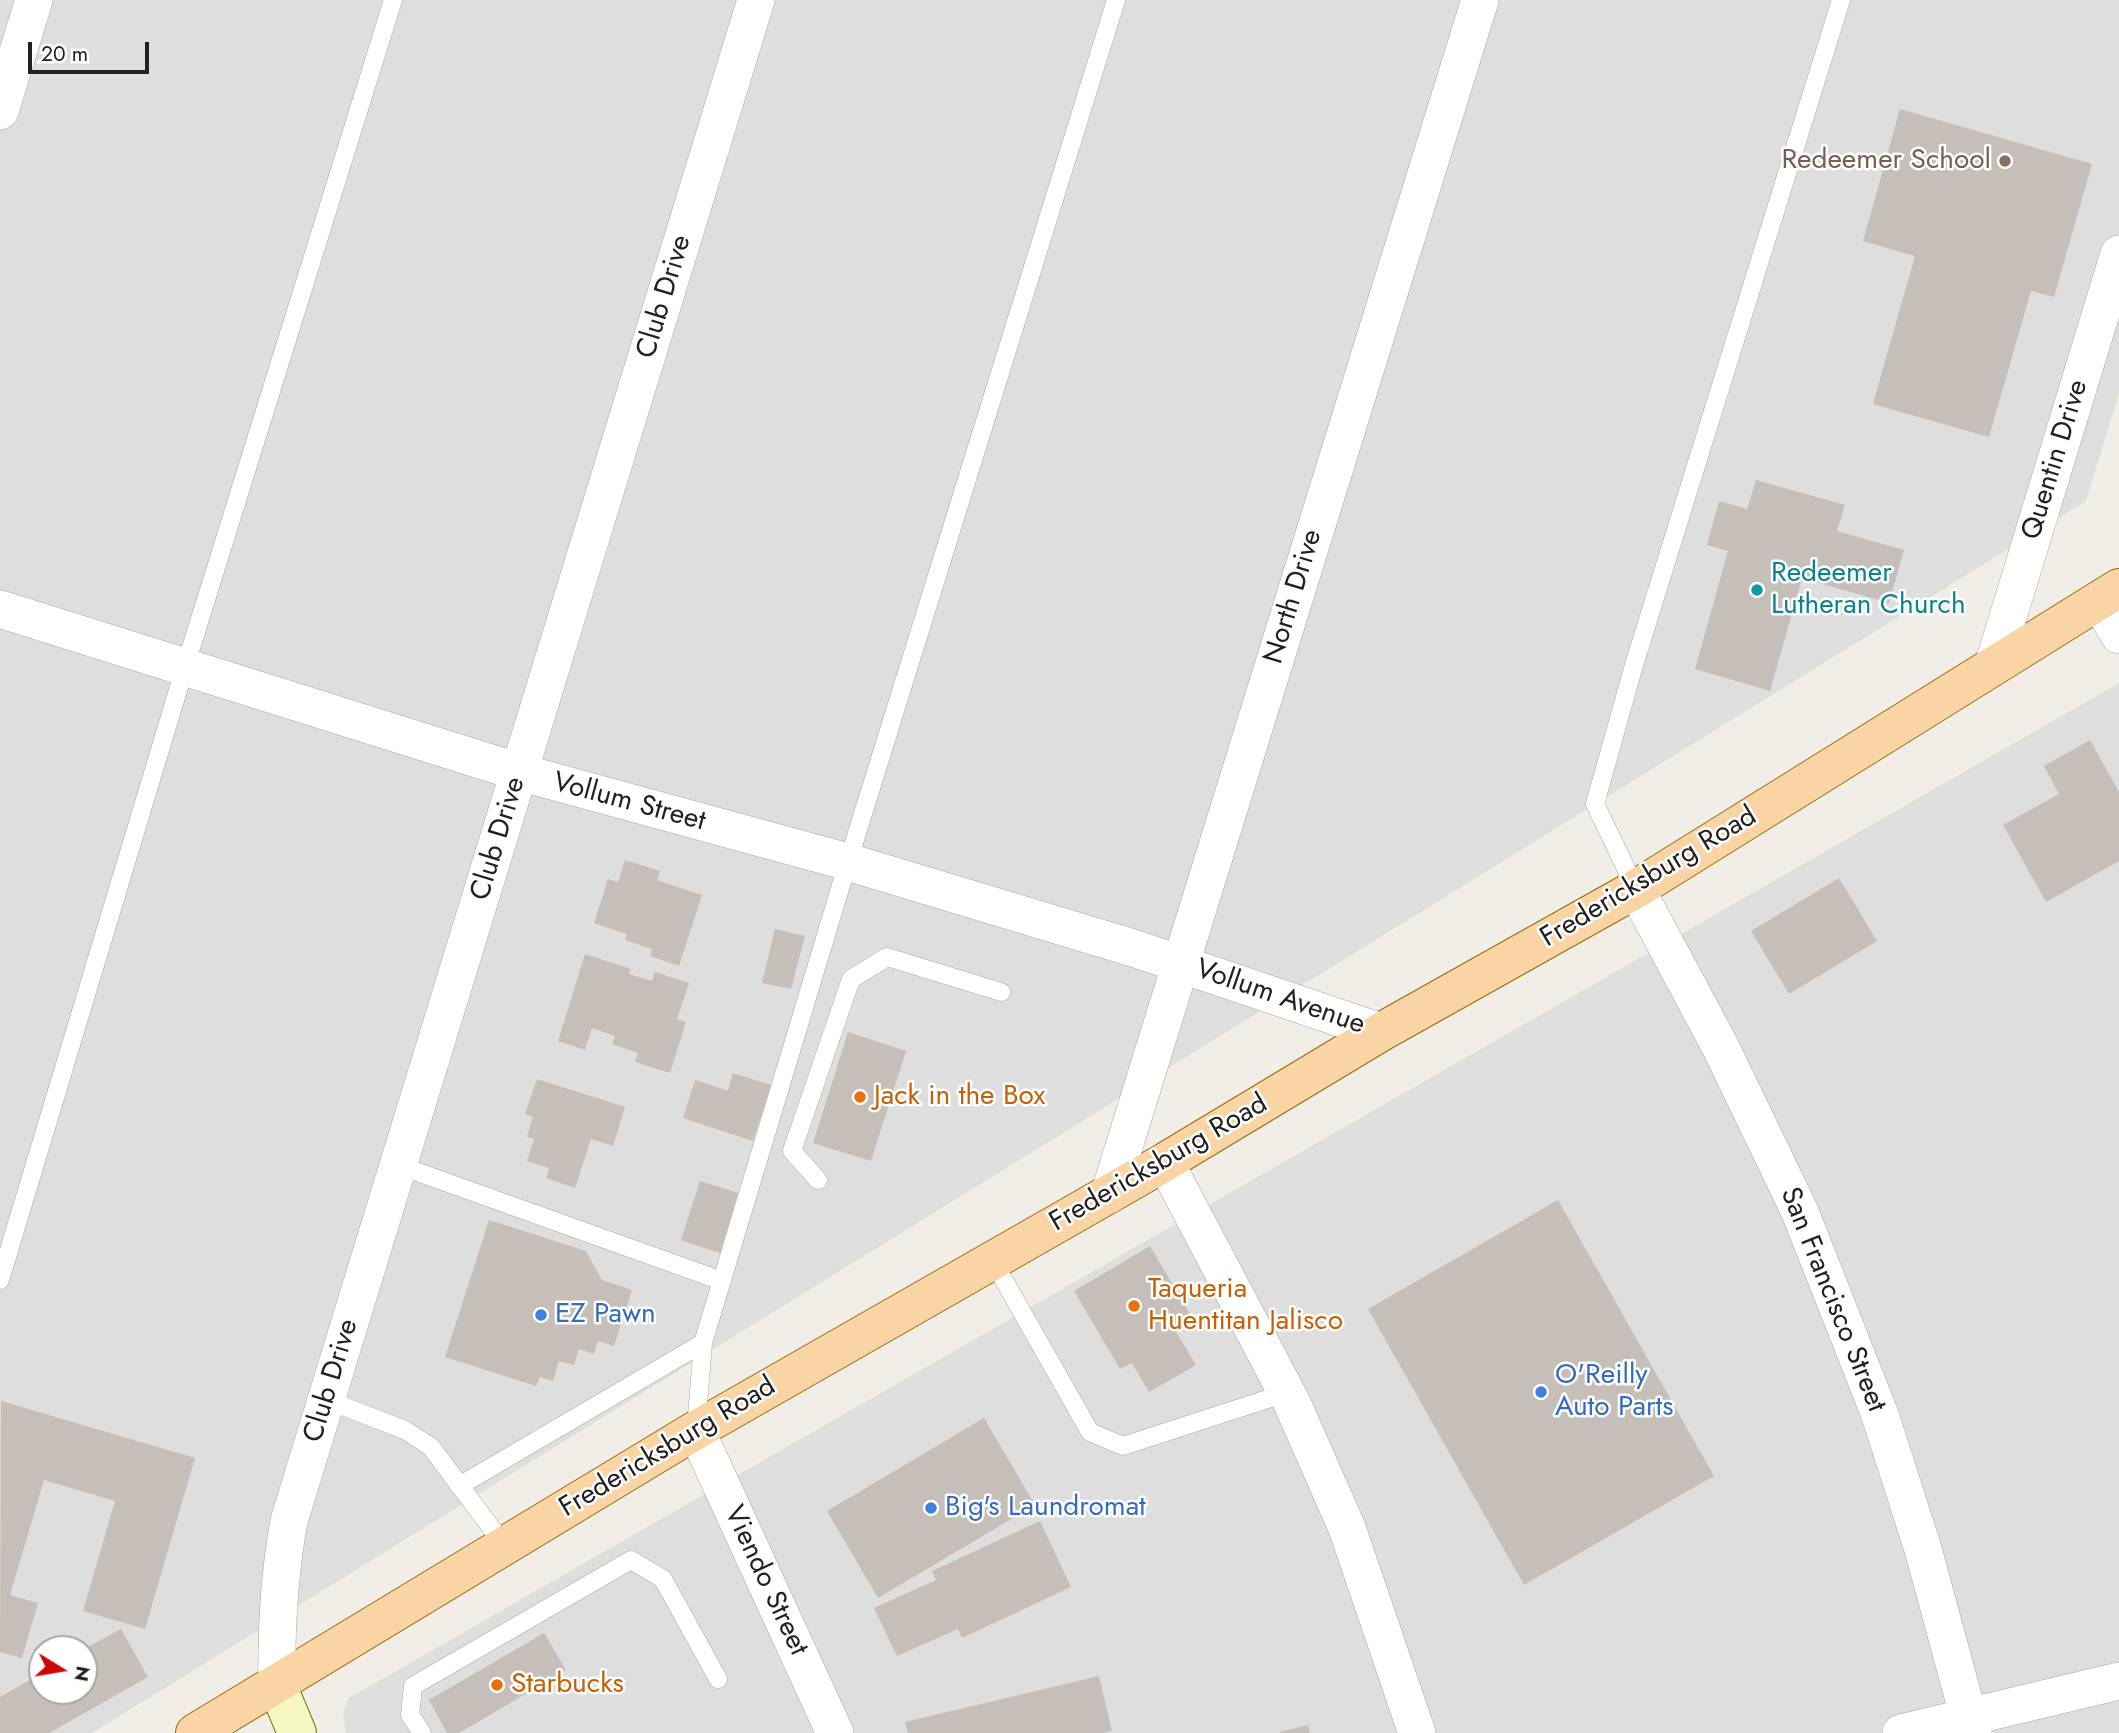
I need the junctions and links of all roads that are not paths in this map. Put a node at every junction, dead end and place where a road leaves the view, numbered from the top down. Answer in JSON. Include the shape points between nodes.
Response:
{"nodes":[{"id":1,"x":34,"y":0,"type":"edge"},
{"id":2,"x":393,"y":0,"type":"edge"},
{"id":3,"x":756,"y":0,"type":"edge"},
{"id":4,"x":1116,"y":0,"type":"edge"},
{"id":5,"x":1480,"y":0,"type":"edge"},
{"id":6,"x":1842,"y":0,"type":"edge"},
{"id":7,"x":0,"y":111,"type":"edge"},
{"id":8,"x":2119,"y":254,"type":"edge"},
{"id":9,"x":2109,"y":594,"type":"edge"},
{"id":10,"x":0,"y":609,"type":"edge"},
{"id":11,"x":2119,"y":635,"type":"edge"},
{"id":12,"x":1993,"y":666,"type":"junction"},
{"id":13,"x":185,"y":667,"type":"junction"},
{"id":14,"x":519,"y":772,"type":"junction"},
{"id":15,"x":848,"y":862,"type":"junction"},
{"id":16,"x":1636,"y":889,"type":"junction"},
{"id":17,"x":1181,"y":963,"type":"junction"},
{"id":18,"x":1001,"y":992,"type":"dead end"},
{"id":19,"x":1381,"y":1032,"type":"junction"},
{"id":20,"x":1165,"y":1162,"type":"junction"},
{"id":21,"x":398,"y":1165,"type":"junction"},
{"id":22,"x":818,"y":1180,"type":"dead end"},
{"id":23,"x":1109,"y":1195,"type":"junction"},
{"id":24,"x":993,"y":1261,"type":"junction"},
{"id":25,"x":0,"y":1280,"type":"edge"},
{"id":26,"x":722,"y":1281,"type":"junction"},
{"id":27,"x":703,"y":1343,"type":"junction"},
{"id":28,"x":1286,"y":1393,"type":"junction"},
{"id":29,"x":327,"y":1400,"type":"junction"},
{"id":30,"x":696,"y":1430,"type":"junction"},
{"id":31,"x":459,"y":1486,"type":"junction"},
{"id":32,"x":504,"y":1545,"type":"junction"},
{"id":33,"x":718,"y":1679,"type":"dead end"},
{"id":34,"x":2119,"y":1681,"type":"edge"},
{"id":35,"x":276,"y":1685,"type":"junction"},
{"id":36,"x":1971,"y":1725,"type":"edge"},
{"id":37,"x":195,"y":1733,"type":"edge"},
{"id":38,"x":297,"y":1733,"type":"edge"},
{"id":39,"x":422,"y":1733,"type":"edge"},
{"id":40,"x":835,"y":1733,"type":"edge"},
{"id":41,"x":1417,"y":1733,"type":"edge"},
{"id":42,"x":1901,"y":1733,"type":"edge"}],
"edges":[{"from":1,"to":7,"type":"street"},
{"from":2,"to":13,"type":"lane"},
{"from":3,"to":14,"type":"street","name":"Club Drive"},
{"from":4,"to":15,"type":"lane"},
{"from":5,"to":17,"type":"street","name":"North Drive"},
{"from":6,"to":16,"type":"lane","via":[[1634,665],[1595,804]]},
{"from":8,"to":12,"type":"street","name":"Quentin Drive"},
{"from":9,"to":11,"type":"street"},
{"from":9,"to":12,"type":"main road","name":"Fredericksburg Road"},
{"from":10,"to":13,"type":"street","name":"Vollum Street"},
{"from":12,"to":16,"type":"main road","name":"Fredericksburg Road"},
{"from":13,"to":14,"type":"street","name":"Vollum Street"},
{"from":13,"to":25,"type":"lane"},
{"from":14,"to":15,"type":"street","name":"Vollum Street"},
{"from":14,"to":21,"type":"street","name":"Club Drive"},
{"from":15,"to":17,"type":"street","name":"Vollum Street"},
{"from":15,"to":26,"type":"lane"},
{"from":16,"to":19,"type":"main road","name":"Fredericksburg Road"},
{"from":16,"to":36,"type":"street","name":"San Francisco Street","via":[[1721,1048],[1805,1224],[1880,1415],[1923,1549]]},
{"from":17,"to":19,"type":"street","name":"Vollum Avenue"},
{"from":17,"to":23,"type":"street","name":"North Drive"},
{"from":18,"to":22,"type":"lane","via":[[887,957],[851,979],[792,1151]]},
{"from":19,"to":20,"type":"main road","name":"Fredericksburg Road"},
{"from":20,"to":23,"type":"main road","name":"Fredericksburg Road"},
{"from":20,"to":28,"type":"street"},
{"from":21,"to":26,"type":"lane"},
{"from":21,"to":29,"type":"street","name":"Club Drive"},
{"from":23,"to":24,"type":"main road","name":"Fredericksburg Road"},
{"from":24,"to":28,"type":"lane","via":[[1090,1432],[1123,1446]]},
{"from":24,"to":30,"type":"main road","name":"Fredericksburg Road"},
{"from":26,"to":27,"type":"lane"},
{"from":27,"to":30,"type":"lane"},
{"from":27,"to":31,"type":"lane"},
{"from":28,"to":41,"type":"street","via":[[1347,1528]]},
{"from":29,"to":31,"type":"lane","via":[[405,1430],[431,1447]]},
{"from":29,"to":35,"type":"street","name":"Club Drive","via":[[289,1521],[281,1564]]},
{"from":30,"to":32,"type":"main road","name":"Fredericksburg Road"},
{"from":30,"to":40,"type":"street","name":"Viendo Street"},
{"from":31,"to":32,"type":"lane"},
{"from":32,"to":35,"type":"main road","name":"Fredericksburg Road"},
{"from":33,"to":39,"type":"lane","via":[[663,1578],[631,1560],[413,1686],[410,1715]]},
{"from":34,"to":36,"type":"street"},
{"from":35,"to":37,"type":"main road","name":"Fredericksburg Road"},
{"from":35,"to":38,"type":"main road"},
{"from":36,"to":42,"type":"street"}]}
